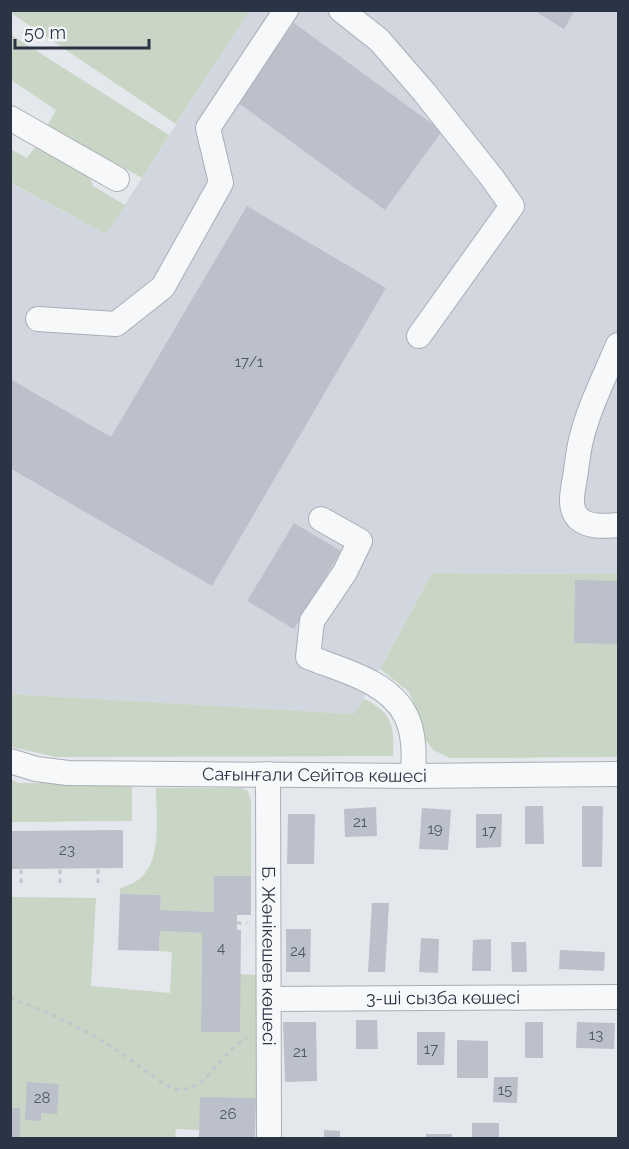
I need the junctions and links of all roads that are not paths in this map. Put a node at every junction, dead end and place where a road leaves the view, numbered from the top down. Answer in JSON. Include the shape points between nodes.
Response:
{"nodes":[{"id":1,"x":286,"y":10,"type":"edge"},
{"id":2,"x":341,"y":10,"type":"edge"},
{"id":3,"x":10,"y":118,"type":"edge"},
{"id":4,"x":117,"y":178,"type":"dead end"},
{"id":5,"x":38,"y":319,"type":"dead end"},
{"id":6,"x":420,"y":336,"type":"dead end"},
{"id":7,"x":618,"y":345,"type":"edge"},
{"id":8,"x":321,"y":519,"type":"dead end"},
{"id":9,"x":618,"y":525,"type":"edge"},
{"id":10,"x":10,"y":761,"type":"edge"},
{"id":11,"x":268,"y":774,"type":"junction"},
{"id":12,"x":618,"y":774,"type":"edge"},
{"id":13,"x":413,"y":776,"type":"junction"},
{"id":14,"x":618,"y":997,"type":"edge"},
{"id":15,"x":269,"y":999,"type":"junction"},
{"id":16,"x":269,"y":1138,"type":"edge"}],
"edges":[{"from":1,"to":5,"type":"street","via":[[208,128],[221,183],[163,287],[116,324]]},
{"from":2,"to":6,"type":"street","via":[[379,39],[512,206]]},
{"from":3,"to":4,"type":"street"},
{"from":7,"to":9,"type":"street","via":[[581,441],[572,497],[573,509],[586,523]]},
{"from":8,"to":13,"type":"street","via":[[360,541],[345,572],[312,621],[308,657],[372,684],[395,700],[412,735]]},
{"from":10,"to":11,"type":"street","name":"Сағынғали Сейітов көшесі","via":[[36,769],[68,772]]},
{"from":11,"to":13,"type":"street","name":"Сағынғали Сейітов көшесі"},
{"from":11,"to":15,"type":"street","name":"Б. Жәнікешев көшесі"},
{"from":12,"to":13,"type":"street","name":"Сағынғали Сейітов көшесі"},
{"from":14,"to":15,"type":"street","name":"3-ші сызба көшесі"},
{"from":15,"to":16,"type":"street","name":"Б. Жәнікешев көшесі"}]}
